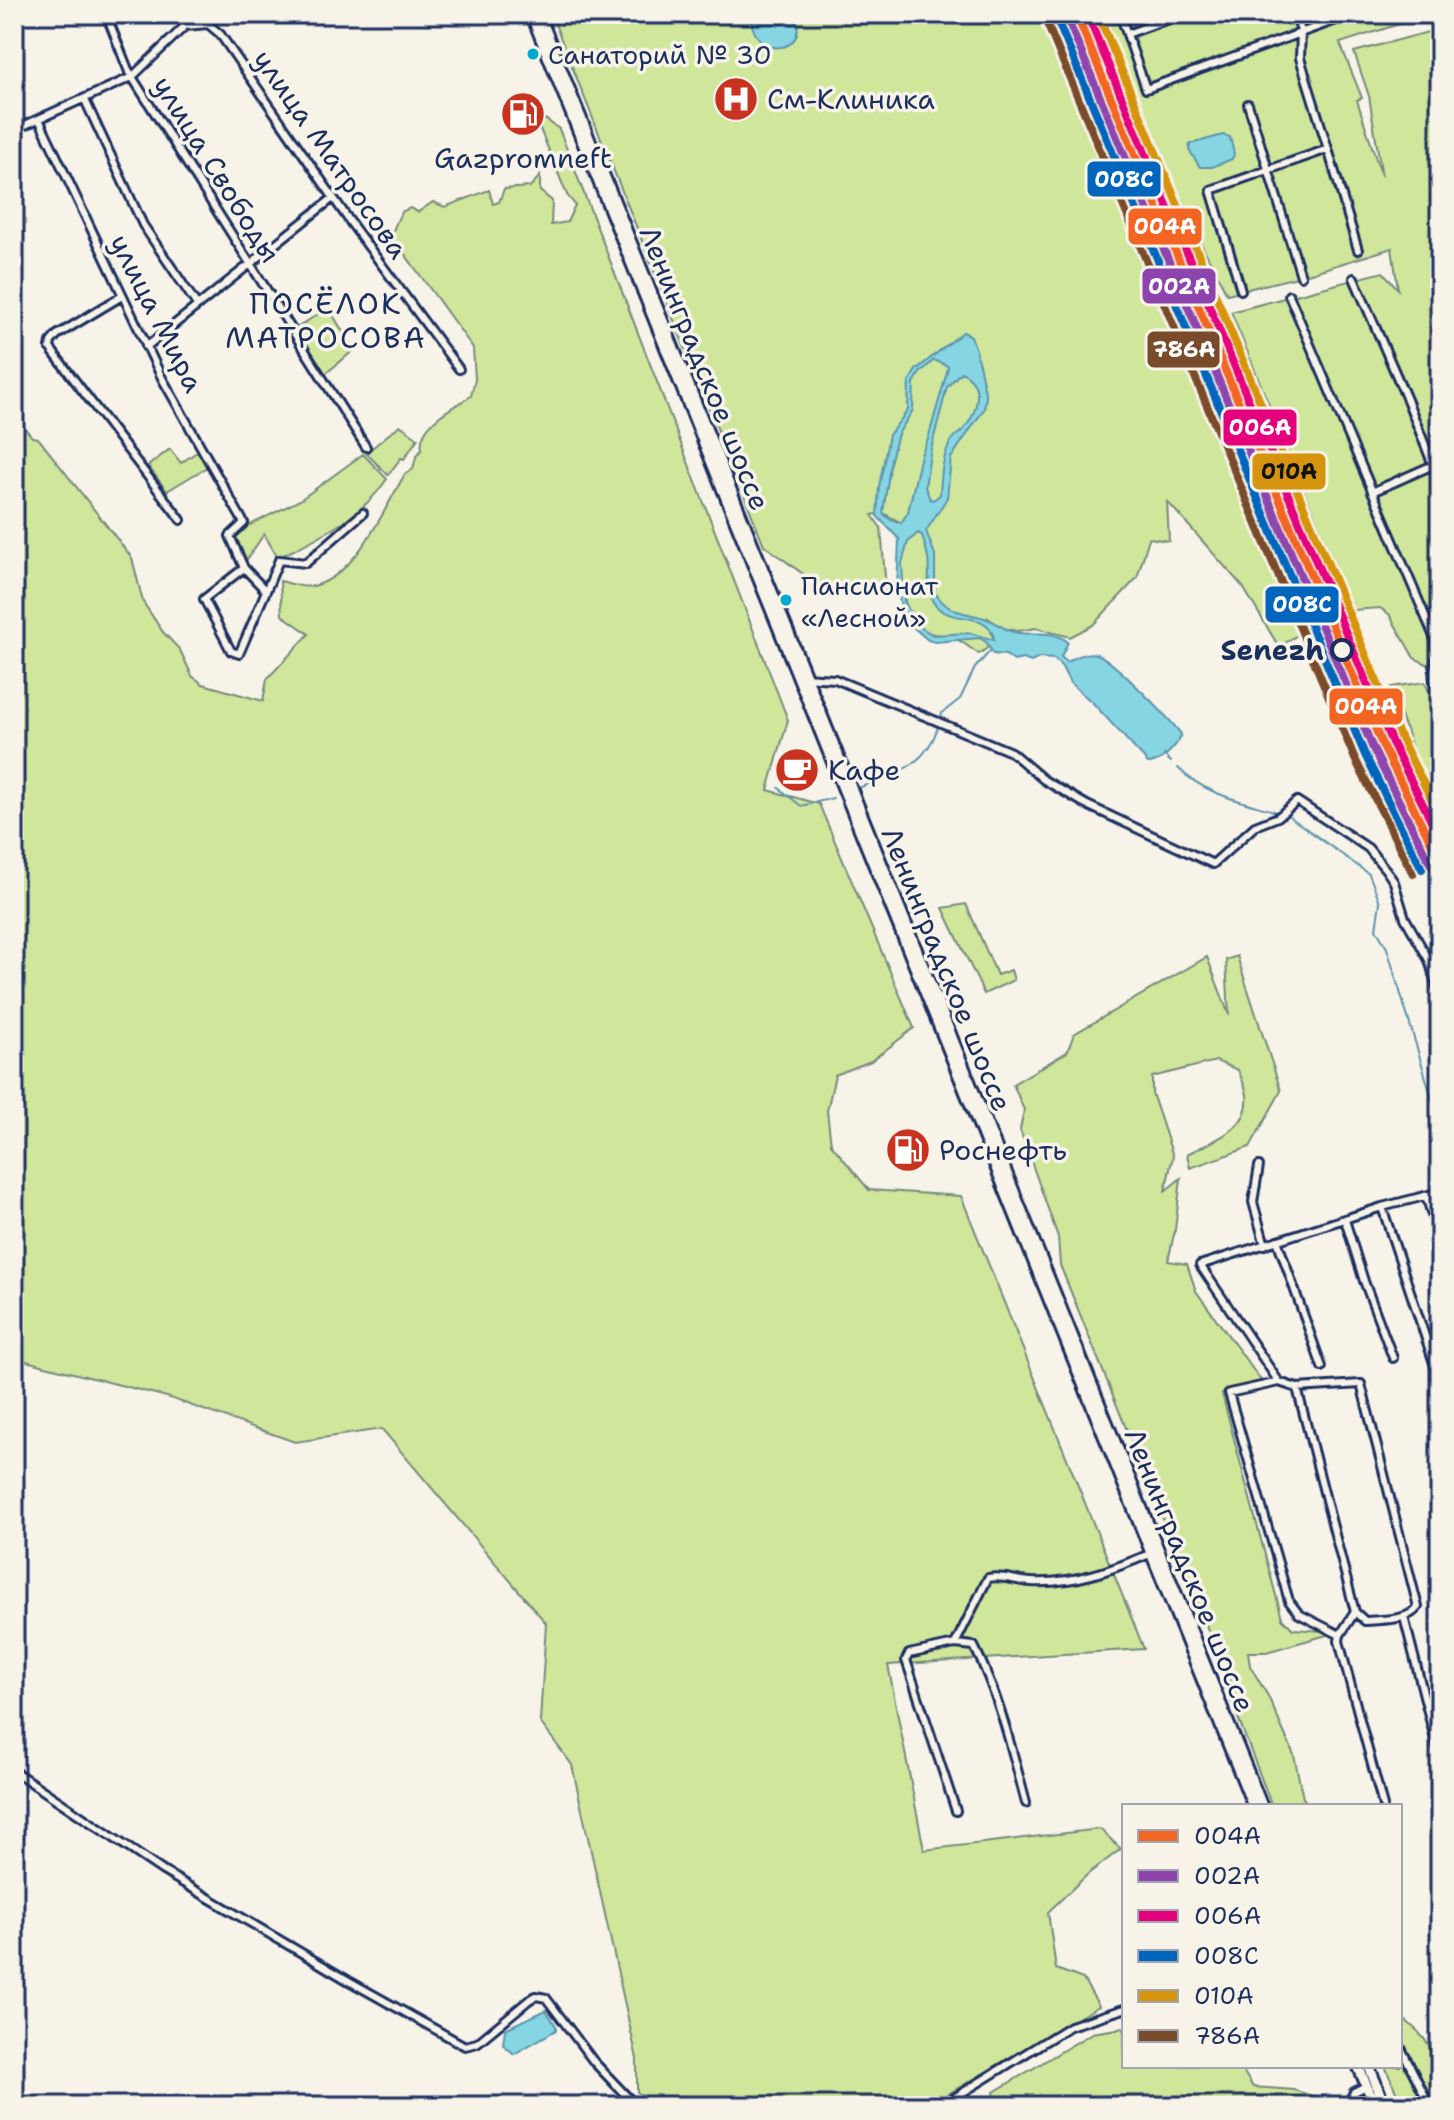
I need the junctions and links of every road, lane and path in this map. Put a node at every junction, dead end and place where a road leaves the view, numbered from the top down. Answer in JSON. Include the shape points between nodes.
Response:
{"nodes":[{"id":1,"x":106,"y":14,"type":"edge"},
{"id":2,"x":185,"y":14,"type":"edge"},
{"id":3,"x":531,"y":14,"type":"edge"},
{"id":4,"x":539,"y":14,"type":"edge"},
{"id":5,"x":1120,"y":14,"type":"edge"},
{"id":6,"x":1182,"y":14,"type":"edge"},
{"id":7,"x":1295,"y":14,"type":"edge"},
{"id":8,"x":1431,"y":14,"type":"edge"},
{"id":9,"x":1339,"y":19,"type":"dead end"},
{"id":10,"x":1440,"y":24,"type":"edge"},
{"id":11,"x":185,"y":26,"type":"junction"},
{"id":12,"x":1301,"y":32,"type":"junction"},
{"id":13,"x":1127,"y":34,"type":"junction"},
{"id":14,"x":132,"y":77,"type":"junction"},
{"id":15,"x":85,"y":100,"type":"junction"},
{"id":16,"x":1248,"y":104,"type":"dead end"},
{"id":17,"x":39,"y":119,"type":"junction"},
{"id":18,"x":14,"y":130,"type":"edge"},
{"id":19,"x":1328,"y":149,"type":"junction"},
{"id":20,"x":1269,"y":171,"type":"junction"},
{"id":21,"x":333,"y":198,"type":"junction"},
{"id":22,"x":1358,"y":250,"type":"dead end"},
{"id":23,"x":251,"y":264,"type":"junction"},
{"id":24,"x":1301,"y":276,"type":"dead end"},
{"id":25,"x":1354,"y":278,"type":"dead end"},
{"id":26,"x":1241,"y":290,"type":"dead end"},
{"id":27,"x":1289,"y":295,"type":"dead end"},
{"id":28,"x":122,"y":296,"type":"junction"},
{"id":29,"x":197,"y":305,"type":"junction"},
{"id":30,"x":146,"y":347,"type":"junction"},
{"id":31,"x":459,"y":369,"type":"dead end"},
{"id":32,"x":366,"y":447,"type":"dead end"},
{"id":33,"x":1436,"y":464,"type":"edge"},
{"id":34,"x":1440,"y":483,"type":"edge"},
{"id":35,"x":1372,"y":492,"type":"junction"},
{"id":36,"x":363,"y":513,"type":"dead end"},
{"id":37,"x":181,"y":520,"type":"dead end"},
{"id":38,"x":244,"y":568,"type":"junction"},
{"id":39,"x":266,"y":591,"type":"junction"},
{"id":40,"x":1440,"y":652,"type":"edge"},
{"id":41,"x":802,"y":677,"type":"junction"},
{"id":42,"x":1440,"y":702,"type":"edge"},
{"id":43,"x":1440,"y":997,"type":"edge"},
{"id":44,"x":1259,"y":1166,"type":"dead end"},
{"id":45,"x":1440,"y":1192,"type":"edge"},
{"id":46,"x":1426,"y":1196,"type":"junction"},
{"id":47,"x":1382,"y":1207,"type":"junction"},
{"id":48,"x":1345,"y":1220,"type":"junction"},
{"id":49,"x":1277,"y":1240,"type":"junction"},
{"id":50,"x":1440,"y":1240,"type":"edge"},
{"id":51,"x":1265,"y":1245,"type":"junction"},
{"id":52,"x":1393,"y":1358,"type":"dead end"},
{"id":53,"x":1322,"y":1367,"type":"dead end"},
{"id":54,"x":1436,"y":1369,"type":"dead end"},
{"id":55,"x":1279,"y":1382,"type":"junction"},
{"id":56,"x":1297,"y":1388,"type":"junction"},
{"id":57,"x":1152,"y":1553,"type":"junction"},
{"id":58,"x":1355,"y":1612,"type":"junction"},
{"id":59,"x":1404,"y":1617,"type":"junction"},
{"id":60,"x":1340,"y":1635,"type":"junction"},
{"id":61,"x":955,"y":1644,"type":"junction"},
{"id":62,"x":1440,"y":1759,"type":"edge"},
{"id":63,"x":14,"y":1771,"type":"edge"},
{"id":64,"x":1026,"y":1803,"type":"dead end"},
{"id":65,"x":1252,"y":1804,"type":"edge"},
{"id":66,"x":1261,"y":1804,"type":"edge"},
{"id":67,"x":1382,"y":1804,"type":"edge"},
{"id":68,"x":956,"y":1811,"type":"dead end"},
{"id":69,"x":1122,"y":2010,"type":"edge"},
{"id":70,"x":1402,"y":2050,"type":"edge"},
{"id":71,"x":1359,"y":2068,"type":"edge"},
{"id":72,"x":1370,"y":2068,"type":"edge"},
{"id":73,"x":1366,"y":2086,"type":"junction"},
{"id":74,"x":636,"y":2106,"type":"edge"},
{"id":75,"x":941,"y":2106,"type":"edge"},
{"id":76,"x":1347,"y":2106,"type":"edge"},
{"id":77,"x":1375,"y":2106,"type":"edge"},
{"id":78,"x":1385,"y":2106,"type":"edge"},
{"id":79,"x":1430,"y":2106,"type":"edge"}],
"edges":[{"from":1,"to":14,"type":"street","name":"улица Свободы"},
{"from":2,"to":11,"type":"street"},
{"from":3,"to":41,"type":"highway","name":"Ленинградское шоссе"},
{"from":4,"to":41,"type":"highway","name":"Ленинградское шоссе"},
{"from":5,"to":13,"type":"street"},
{"from":6,"to":13,"type":"street"},
{"from":7,"to":12,"type":"street"},
{"from":8,"to":10,"type":"street"},
{"from":9,"to":12,"type":"street"},
{"from":11,"to":14,"type":"street"},
{"from":11,"to":21,"type":"street","name":"улица Матросова","via":[[208,24],[220,34]]},
{"from":12,"to":13,"type":"street","via":[[1146,89]]},
{"from":12,"to":19,"type":"street","via":[[1300,58]]},
{"from":14,"to":15,"type":"street"},
{"from":14,"to":23,"type":"street","name":"улица Свободы"},
{"from":15,"to":17,"type":"street"},
{"from":15,"to":29,"type":"street","via":[[143,225]]},
{"from":16,"to":20,"type":"street"},
{"from":17,"to":18,"type":"street"},
{"from":17,"to":28,"type":"street","name":"улица Мира"},
{"from":19,"to":20,"type":"street"},
{"from":19,"to":22,"type":"street"},
{"from":20,"to":24,"type":"street"},
{"from":20,"to":26,"type":"street","via":[[1211,190]]},
{"from":21,"to":23,"type":"street"},
{"from":21,"to":31,"type":"street","name":"улица Матросова"},
{"from":23,"to":29,"type":"street"},
{"from":23,"to":32,"type":"street","name":"улица Свободы"},
{"from":25,"to":33,"type":"street"},
{"from":27,"to":35,"type":"street"},
{"from":28,"to":30,"type":"street","name":"улица Мира"},
{"from":28,"to":37,"type":"street","via":[[57,335],[50,348]]},
{"from":29,"to":30,"type":"street"},
{"from":30,"to":38,"type":"street","name":"улица Мира","via":[[244,523],[230,536]]},
{"from":33,"to":34,"type":"street"},
{"from":33,"to":35,"type":"street"},
{"from":35,"to":40,"type":"street"},
{"from":36,"to":39,"type":"street","via":[[306,563],[279,560]]},
{"from":38,"to":39,"type":"street"},
{"from":38,"to":39,"type":"street","via":[[204,599],[231,651],[239,654]]},
{"from":40,"to":42,"type":"street","via":[[1432,677]]},
{"from":41,"to":43,"type":"street","via":[[835,679],[1011,752],[1044,780],[1087,805],[1213,864],[1255,826],[1278,817],[1297,801],[1368,848],[1386,870],[1429,960]]},
{"from":41,"to":57,"type":"highway","name":"Ленинградское шоссе"},
{"from":41,"to":66,"type":"highway","name":"Ленинградское шоссе"},
{"from":44,"to":51,"type":"street","via":[[1253,1202]]},
{"from":45,"to":46,"type":"street"},
{"from":46,"to":47,"type":"street"},
{"from":46,"to":50,"type":"street"},
{"from":47,"to":48,"type":"street"},
{"from":47,"to":54,"type":"street"},
{"from":48,"to":49,"type":"street"},
{"from":48,"to":52,"type":"street"},
{"from":49,"to":51,"type":"street"},
{"from":49,"to":53,"type":"street"},
{"from":51,"to":55,"type":"street","via":[[1200,1265]]},
{"from":55,"to":56,"type":"street"},
{"from":55,"to":60,"type":"street","via":[[1229,1393],[1289,1601],[1299,1614]]},
{"from":56,"to":58,"type":"street"},
{"from":56,"to":59,"type":"street","via":[[1361,1384],[1418,1607]]},
{"from":57,"to":61,"type":"street","via":[[1086,1578],[988,1578]]},
{"from":57,"to":65,"type":"highway","name":"Ленинградское шоссе"},
{"from":58,"to":59,"type":"street","via":[[1365,1621]]},
{"from":58,"to":60,"type":"street"},
{"from":59,"to":62,"type":"street"},
{"from":60,"to":67,"type":"street"},
{"from":61,"to":64,"type":"street","via":[[974,1646],[983,1664]]},
{"from":61,"to":68,"type":"street","via":[[909,1654],[906,1660]]},
{"from":63,"to":74,"type":"street","via":[[163,1871],[465,2046],[477,2043],[529,2000],[546,1998],[594,2062]]},
{"from":69,"to":75,"type":"street","via":[[1070,2026]]},
{"from":70,"to":79,"type":"street"},
{"from":71,"to":73,"type":"highway"},
{"from":72,"to":78,"type":"highway"},
{"from":73,"to":76,"type":"street","via":[[1354,2092]]},
{"from":73,"to":77,"type":"highway"}]}
